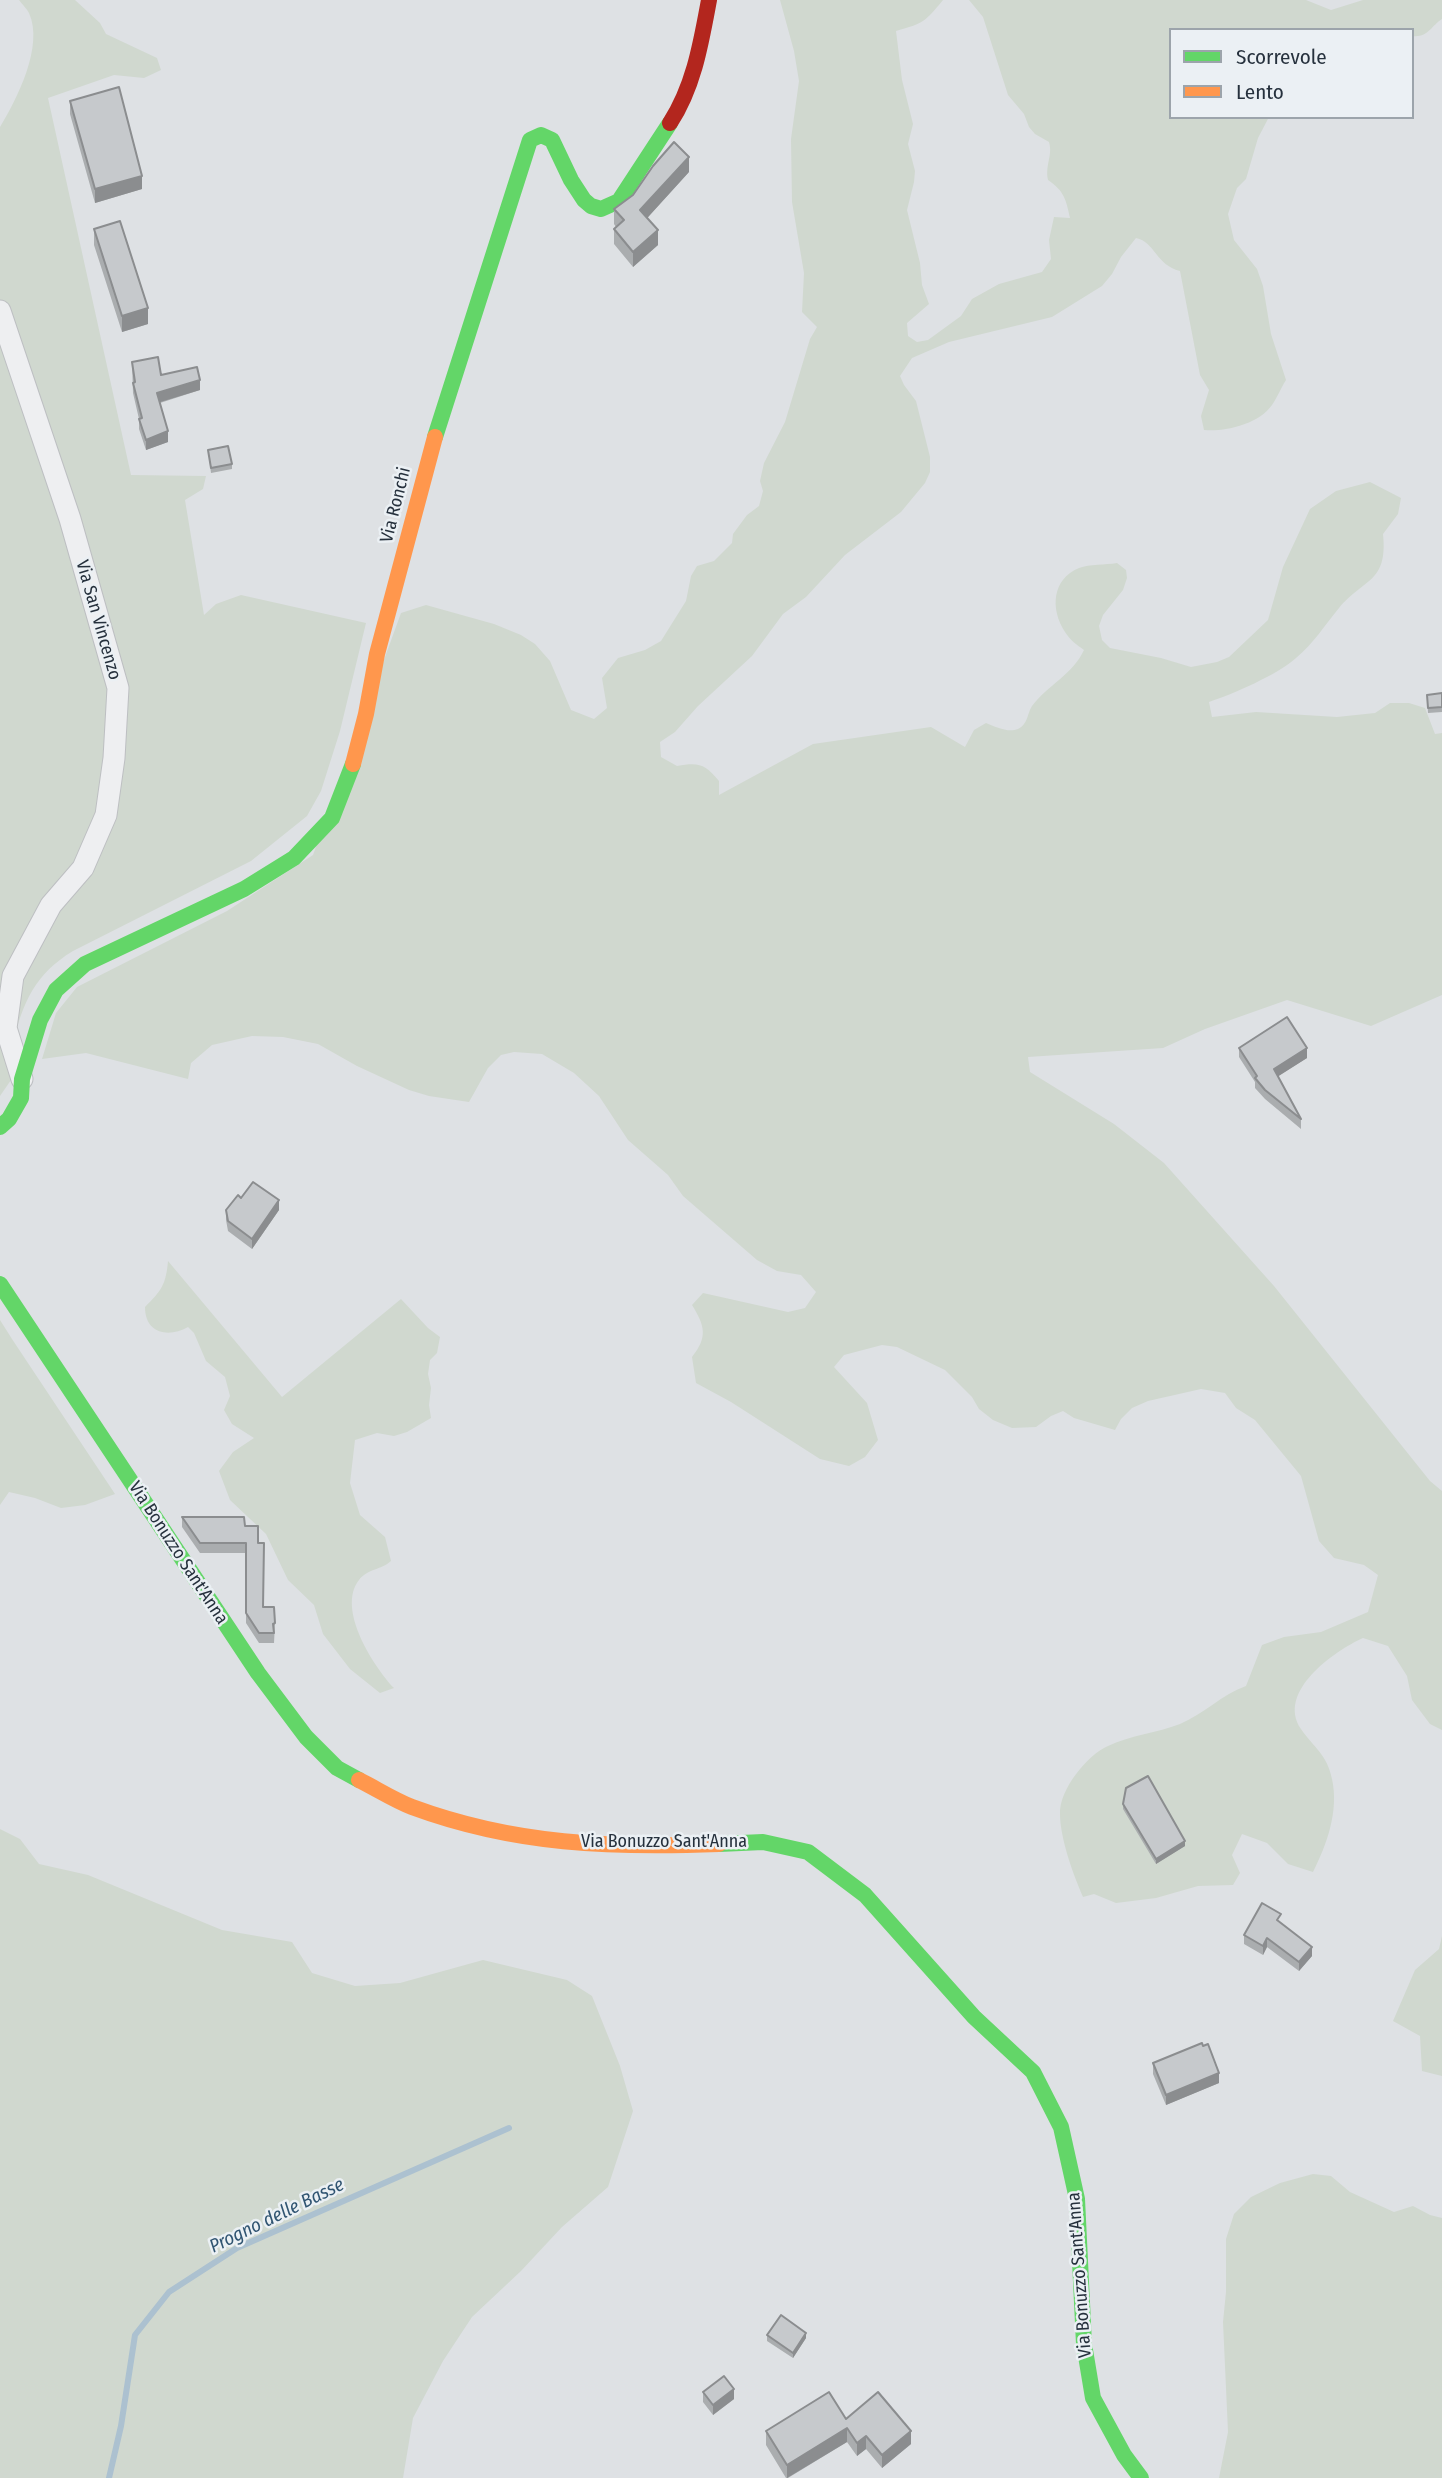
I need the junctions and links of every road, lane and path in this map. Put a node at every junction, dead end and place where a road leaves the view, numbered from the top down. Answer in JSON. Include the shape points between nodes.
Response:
{"nodes":[{"id":1,"x":709,"y":0,"type":"edge"},
{"id":2,"x":0,"y":311,"type":"edge"},
{"id":3,"x":8,"y":1059,"type":"edge"},
{"id":4,"x":22,"y":1079,"type":"junction"},
{"id":5,"x":0,"y":1127,"type":"edge"},
{"id":6,"x":0,"y":1284,"type":"edge"},
{"id":7,"x":1141,"y":2478,"type":"edge"}],
"edges":[{"from":1,"to":4,"type":"street","name":"Via Ronchi","via":[[699,55],[683,103],[619,201],[597,210],[585,202],[552,140],[541,135],[530,140],[425,468],[355,754],[332,818],[294,858],[244,889],[85,964],[50,1000]]},
{"from":2,"to":3,"type":"street","name":"Via San Vincenzo","via":[[70,519],[118,688],[106,815],[83,868],[51,905],[13,976],[6,1028]]},
{"from":3,"to":4,"type":"street","name":"Via San Vincenzo"},
{"from":4,"to":5,"type":"street","via":[[22,1098]]},
{"from":6,"to":7,"type":"street","name":"Via Bonuzzo Sant'Anna","via":[[258,1673],[306,1737],[337,1768],[410,1806],[493,1832],[589,1845],[763,1842],[807,1852],[865,1895],[974,2017],[1033,2071],[1061,2127],[1077,2199],[1084,2344],[1093,2398]]}]}
